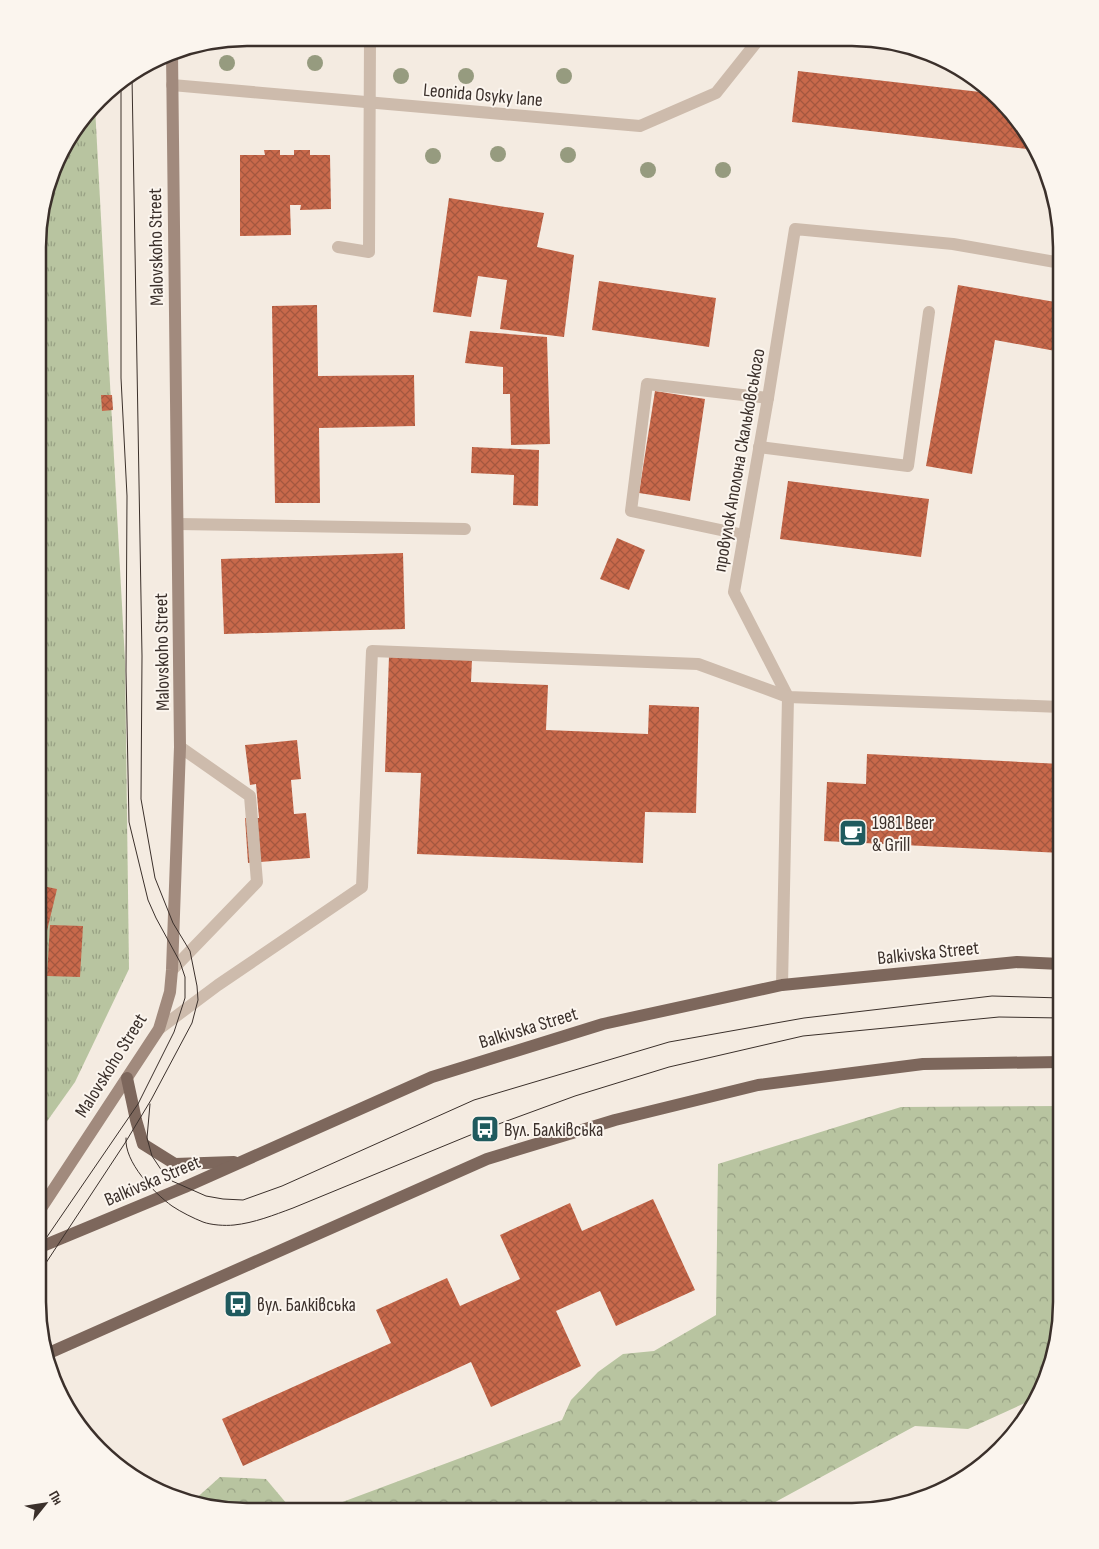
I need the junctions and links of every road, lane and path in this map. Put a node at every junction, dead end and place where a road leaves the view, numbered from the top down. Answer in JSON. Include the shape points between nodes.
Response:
{"nodes":[{"id":1,"x":370,"y":46,"type":"edge"},
{"id":2,"x":753,"y":46,"type":"edge"},
{"id":3,"x":172,"y":62,"type":"edge"},
{"id":4,"x":172,"y":85,"type":"junction"},
{"id":5,"x":369,"y":102,"type":"junction"},
{"id":6,"x":338,"y":247,"type":"dead end"},
{"id":7,"x":1053,"y":261,"type":"edge"},
{"id":8,"x":929,"y":312,"type":"dead end"},
{"id":9,"x":768,"y":398,"type":"junction"},
{"id":10,"x":760,"y":447,"type":"junction"},
{"id":11,"x":178,"y":524,"type":"junction"},
{"id":12,"x":465,"y":529,"type":"dead end"},
{"id":13,"x":744,"y":535,"type":"junction"},
{"id":14,"x":788,"y":697,"type":"junction"},
{"id":15,"x":1053,"y":707,"type":"edge"},
{"id":16,"x":180,"y":747,"type":"junction"},
{"id":17,"x":1053,"y":964,"type":"edge"},
{"id":18,"x":172,"y":970,"type":"junction"},
{"id":19,"x":782,"y":985,"type":"junction"},
{"id":20,"x":159,"y":1029,"type":"junction"},
{"id":21,"x":1053,"y":1062,"type":"edge"},
{"id":22,"x":127,"y":1078,"type":"junction"},
{"id":23,"x":241,"y":1162,"type":"junction"},
{"id":24,"x":46,"y":1201,"type":"edge"},
{"id":25,"x":46,"y":1245,"type":"edge"},
{"id":26,"x":52,"y":1351,"type":"edge"}],
"edges":[{"from":1,"to":5,"type":"lane"},
{"from":2,"to":5,"type":"lane","name":"Leonida Osyky lane","via":[[716,93],[640,126]]},
{"from":3,"to":4,"type":"street","name":"Malovskoho Street"},
{"from":4,"to":5,"type":"lane","name":"Leonida Osyky lane"},
{"from":4,"to":11,"type":"street","name":"Malovskoho Street"},
{"from":5,"to":6,"type":"lane","via":[[369,252]]},
{"from":7,"to":9,"type":"lane","name":"провулок Аполона Скальковського","via":[[953,244],[795,229]]},
{"from":8,"to":10,"type":"lane","via":[[908,466]]},
{"from":9,"to":10,"type":"lane","name":"провулок Аполона Скальковського"},
{"from":9,"to":13,"type":"lane","via":[[647,384],[631,511]]},
{"from":10,"to":13,"type":"lane","name":"провулок Аполона Скальковського"},
{"from":11,"to":12,"type":"lane"},
{"from":11,"to":16,"type":"street","name":"Malovskoho Street"},
{"from":13,"to":14,"type":"lane","name":"провулок Аполона Скальковського","via":[[734,592]]},
{"from":14,"to":15,"type":"lane"},
{"from":14,"to":19,"type":"lane","name":"провулок Аполона Скальковського"},
{"from":14,"to":20,"type":"lane","via":[[698,664],[372,651],[362,887]]},
{"from":16,"to":18,"type":"street","name":"Malovskoho Street"},
{"from":16,"to":18,"type":"lane","via":[[250,796],[257,882]]},
{"from":17,"to":19,"type":"main road","name":"Balkivska Street","via":[[1017,962]]},
{"from":18,"to":20,"type":"street","name":"Malovskoho Street","via":[[170,992]]},
{"from":19,"to":23,"type":"main road","name":"Balkivska Street","via":[[603,1024],[432,1076]]},
{"from":20,"to":22,"type":"street","name":"Malovskoho Street"},
{"from":21,"to":26,"type":"main road","via":[[923,1064],[758,1085],[615,1120],[487,1159]]},
{"from":22,"to":23,"type":"main road","via":[[144,1144],[175,1164]]},
{"from":22,"to":24,"type":"street","name":"Malovskoho Street"},
{"from":23,"to":25,"type":"main road","name":"Balkivska Street"}]}
